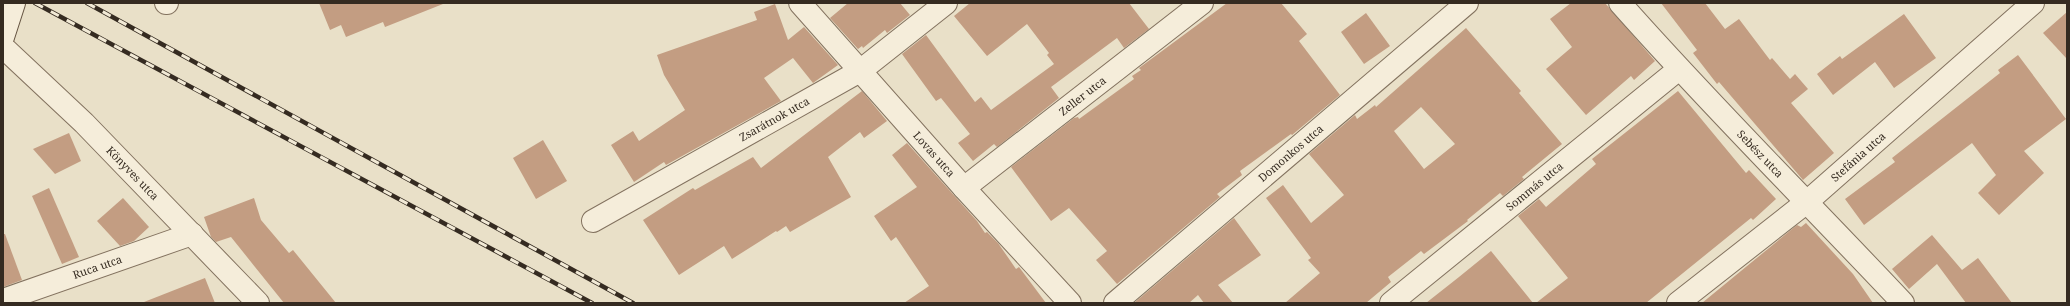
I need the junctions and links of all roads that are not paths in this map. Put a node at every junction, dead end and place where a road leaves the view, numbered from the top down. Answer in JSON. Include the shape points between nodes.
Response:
{"nodes":[{"id":1,"x":14,"y":3,"type":"edge"},
{"id":2,"x":800,"y":3,"type":"edge"},
{"id":3,"x":946,"y":3,"type":"edge"},
{"id":4,"x":1202,"y":3,"type":"edge"},
{"id":5,"x":1467,"y":3,"type":"edge"},
{"id":6,"x":1620,"y":3,"type":"edge"},
{"id":7,"x":2033,"y":3,"type":"edge"},
{"id":8,"x":3,"y":37,"type":"edge"},
{"id":9,"x":3,"y":47,"type":"edge"},
{"id":10,"x":1679,"y":69,"type":"junction"},
{"id":11,"x":860,"y":71,"type":"junction"},
{"id":12,"x":964,"y":188,"type":"junction"},
{"id":13,"x":1808,"y":201,"type":"junction"},
{"id":14,"x":593,"y":221,"type":"dead end"},
{"id":15,"x":192,"y":234,"type":"junction"},
{"id":16,"x":3,"y":300,"type":"edge"},
{"id":17,"x":258,"y":303,"type":"edge"},
{"id":18,"x":1070,"y":303,"type":"edge"},
{"id":19,"x":1115,"y":303,"type":"edge"},
{"id":20,"x":1391,"y":303,"type":"edge"},
{"id":21,"x":1678,"y":303,"type":"edge"},
{"id":22,"x":1903,"y":303,"type":"edge"}],
"edges":[{"from":1,"to":8,"type":"street"},
{"from":2,"to":11,"type":"street","name":"Lovas utca"},
{"from":3,"to":11,"type":"street","name":"Zsarátnok utca"},
{"from":4,"to":12,"type":"street","name":"Zeller utca"},
{"from":5,"to":19,"type":"street","name":"Domonkos utca"},
{"from":6,"to":10,"type":"street","name":"Sebész utca"},
{"from":7,"to":13,"type":"street","name":"Stefánia utca"},
{"from":9,"to":15,"type":"street","name":"Könyves utca","via":[[84,123]]},
{"from":10,"to":13,"type":"street","name":"Sebész utca"},
{"from":10,"to":20,"type":"street","name":"Sommás utca"},
{"from":11,"to":12,"type":"street","name":"Lovas utca"},
{"from":11,"to":14,"type":"street","name":"Zsarátnok utca"},
{"from":12,"to":18,"type":"street","name":"Lovas utca"},
{"from":13,"to":21,"type":"street","name":"Stefánia utca"},
{"from":13,"to":22,"type":"street","name":"Sebész utca"},
{"from":15,"to":16,"type":"street","name":"Ruca utca"},
{"from":15,"to":17,"type":"street","name":"Könyves utca"}]}
